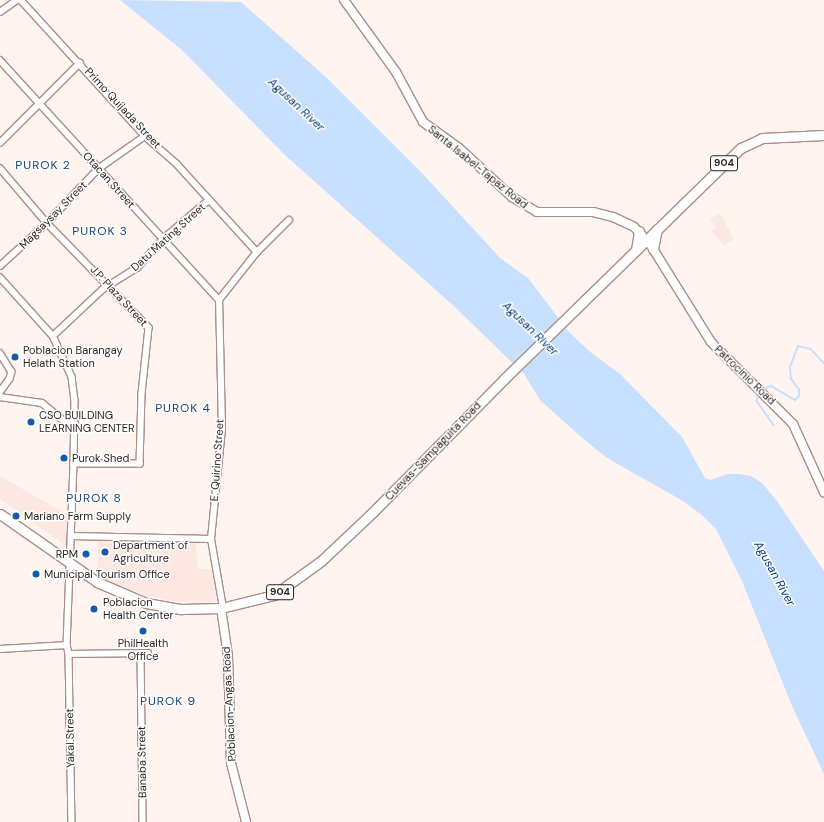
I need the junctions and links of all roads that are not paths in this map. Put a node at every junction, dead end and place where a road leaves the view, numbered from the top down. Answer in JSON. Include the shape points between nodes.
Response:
{"nodes":[{"id":1,"x":17,"y":0,"type":"edge"},
{"id":2,"x":21,"y":0,"type":"edge"},
{"id":3,"x":344,"y":0,"type":"edge"},
{"id":4,"x":0,"y":12,"type":"edge"},
{"id":5,"x":0,"y":60,"type":"edge"},
{"id":6,"x":80,"y":63,"type":"junction"},
{"id":7,"x":41,"y":103,"type":"junction"},
{"id":8,"x":824,"y":135,"type":"edge"},
{"id":9,"x":145,"y":136,"type":"junction"},
{"id":10,"x":0,"y":142,"type":"edge"},
{"id":11,"x":0,"y":168,"type":"edge"},
{"id":12,"x":98,"y":169,"type":"junction"},
{"id":13,"x":209,"y":200,"type":"junction"},
{"id":14,"x":289,"y":220,"type":"dead end"},
{"id":15,"x":47,"y":223,"type":"junction"},
{"id":16,"x":657,"y":229,"type":"junction"},
{"id":17,"x":639,"y":231,"type":"junction"},
{"id":18,"x":163,"y":239,"type":"junction"},
{"id":19,"x":647,"y":240,"type":"junction"},
{"id":20,"x":653,"y":249,"type":"junction"},
{"id":21,"x":636,"y":250,"type":"junction"},
{"id":22,"x":257,"y":252,"type":"junction"},
{"id":23,"x":0,"y":266,"type":"edge"},
{"id":24,"x":0,"y":277,"type":"edge"},
{"id":25,"x":110,"y":285,"type":"junction"},
{"id":26,"x":219,"y":300,"type":"junction"},
{"id":27,"x":53,"y":336,"type":"junction"},
{"id":28,"x":0,"y":353,"type":"edge"},
{"id":29,"x":0,"y":393,"type":"edge"},
{"id":30,"x":0,"y":397,"type":"edge"},
{"id":31,"x":75,"y":424,"type":"junction"},
{"id":32,"x":74,"y":464,"type":"junction"},
{"id":33,"x":824,"y":492,"type":"edge"},
{"id":34,"x":0,"y":514,"type":"edge"},
{"id":35,"x":72,"y":536,"type":"junction"},
{"id":36,"x":211,"y":539,"type":"junction"},
{"id":37,"x":71,"y":565,"type":"junction"},
{"id":38,"x":222,"y":608,"type":"junction"},
{"id":39,"x":66,"y":645,"type":"junction"},
{"id":40,"x":0,"y":649,"type":"edge"},
{"id":41,"x":148,"y":653,"type":"dead end"},
{"id":42,"x":68,"y":654,"type":"junction"},
{"id":43,"x":141,"y":654,"type":"junction"},
{"id":44,"x":72,"y":822,"type":"edge"},
{"id":45,"x":143,"y":822,"type":"edge"},
{"id":46,"x":246,"y":822,"type":"edge"}],
"edges":[{"from":1,"to":4,"type":"street"},
{"from":2,"to":6,"type":"street","name":"Primo Quijada Street"},
{"from":3,"to":17,"type":"street","name":"Santa Isabel-Tapaz Road","via":[[396,72],[423,122],[459,148],[512,197],[537,212],[598,213],[623,221]]},
{"from":5,"to":7,"type":"street","name":"Otacan Street"},
{"from":6,"to":7,"type":"street"},
{"from":6,"to":9,"type":"street","name":"Primo Quijada Street"},
{"from":7,"to":10,"type":"street"},
{"from":7,"to":12,"type":"street","name":"Otacan Street"},
{"from":8,"to":16,"type":"main road","name":"Cuevas-Sampaguita Road","number":"904","via":[[770,137],[751,142],[729,159]]},
{"from":9,"to":12,"type":"street","name":"Magsaysay Street"},
{"from":9,"to":13,"type":"street","name":"Primo Quijada Street","via":[[177,164]]},
{"from":11,"to":15,"type":"street","name":"J.P. Plaza Street"},
{"from":12,"to":15,"type":"street","name":"Magsaysay Street"},
{"from":12,"to":18,"type":"street","name":"Otacan Street"},
{"from":13,"to":18,"type":"street","name":"Datu Mating Street"},
{"from":13,"to":22,"type":"street","name":"Primo Quijada Street"},
{"from":14,"to":22,"type":"street"},
{"from":15,"to":23,"type":"street","name":"Magsaysay Street"},
{"from":15,"to":25,"type":"street","name":"J.P. Plaza Street"},
{"from":16,"to":17,"type":"main road"},
{"from":16,"to":19,"type":"main road","name":"Cuevas-Sampaguita Road","number":"904"},
{"from":16,"to":20,"type":"main road"},
{"from":17,"to":19,"type":"street","name":"Santa Isabel-Tapaz Road"},
{"from":17,"to":21,"type":"main road"},
{"from":18,"to":25,"type":"street","name":"Datu Mating Street","via":[[137,268]]},
{"from":18,"to":26,"type":"street","name":"Otacan Street"},
{"from":19,"to":20,"type":"street","name":"Patrocinio Road"},
{"from":19,"to":21,"type":"main road","name":"Cuevas-Sampaguita Road","number":"904"},
{"from":20,"to":21,"type":"main road"},
{"from":20,"to":33,"type":"street","name":"Patrocinio Road","via":[[711,342],[793,424]]},
{"from":21,"to":38,"type":"main road","name":"Cuevas-Sampaguita Road","number":"904","via":[[321,561],[274,595]]},
{"from":22,"to":26,"type":"street"},
{"from":24,"to":27,"type":"street"},
{"from":25,"to":27,"type":"street","name":"Datu Mating Street"},
{"from":25,"to":32,"type":"street","name":"J.P. Plaza Street","via":[[149,328],[142,393],[141,460],[140,464],[134,465]]},
{"from":26,"to":36,"type":"street","name":"E. Quirino Street","via":[[222,429]]},
{"from":27,"to":31,"type":"street","via":[[72,377]]},
{"from":28,"to":29,"type":"street","via":[[12,372]]},
{"from":30,"to":31,"type":"street","via":[[42,403],[62,419]]},
{"from":31,"to":32,"type":"street"},
{"from":32,"to":35,"type":"street"},
{"from":34,"to":37,"type":"main road","name":"Cuevas-Sampaguita Road","number":"904"},
{"from":35,"to":36,"type":"street"},
{"from":35,"to":37,"type":"street"},
{"from":36,"to":38,"type":"street","name":"E. Quirino Street"},
{"from":37,"to":38,"type":"main road","name":"Cuevas-Sampaguita Road","number":"904","via":[[108,588],[146,603],[182,609]]},
{"from":37,"to":39,"type":"street"},
{"from":38,"to":46,"type":"street","name":"Poblacion-Angas Road","via":[[228,656],[232,763]]},
{"from":39,"to":40,"type":"street"},
{"from":39,"to":42,"type":"street","name":"Yakal Street"},
{"from":41,"to":43,"type":"street"},
{"from":42,"to":43,"type":"street"},
{"from":42,"to":44,"type":"street","name":"Yakal Street"},
{"from":43,"to":45,"type":"street","name":"Banaba Street"}]}
